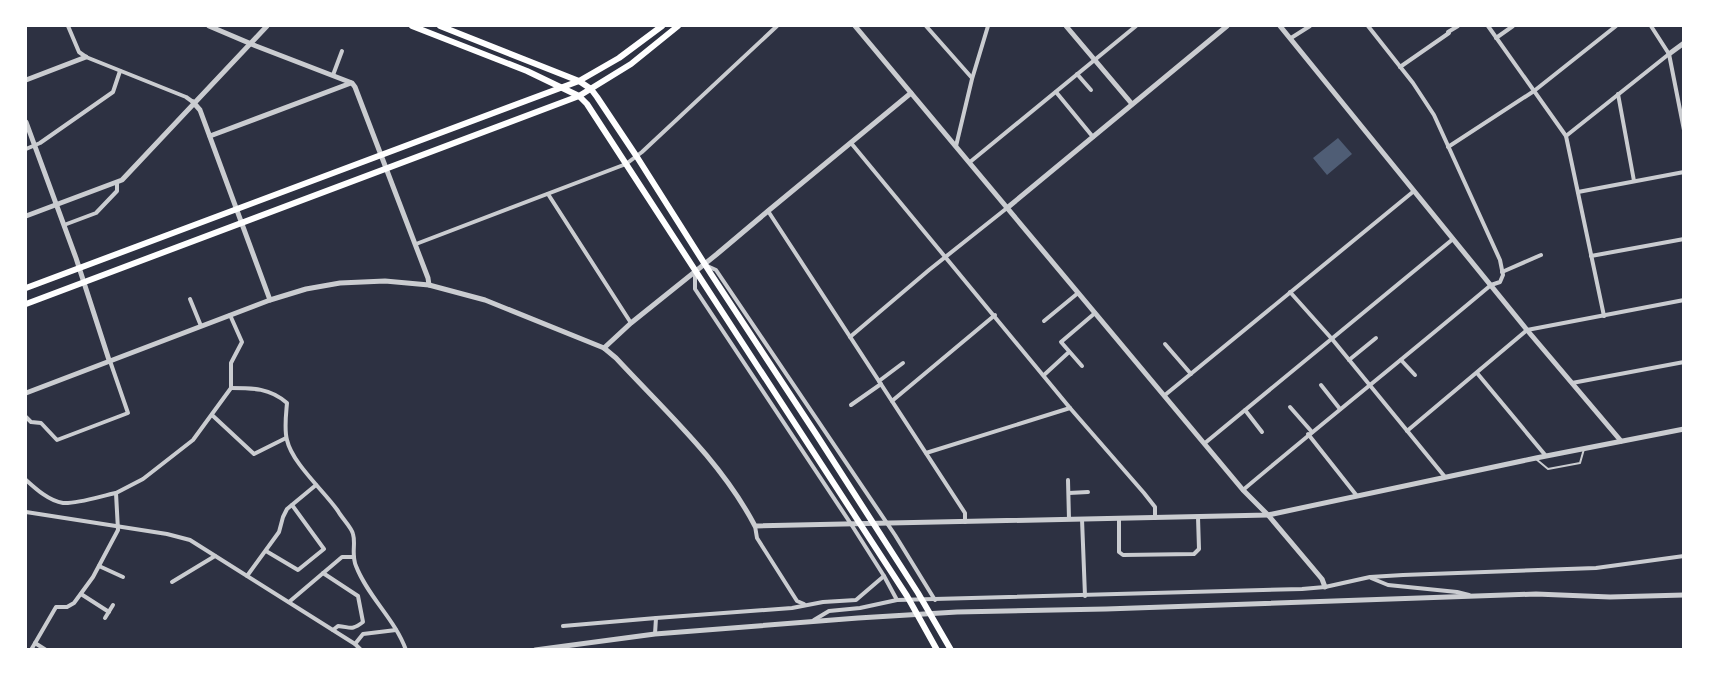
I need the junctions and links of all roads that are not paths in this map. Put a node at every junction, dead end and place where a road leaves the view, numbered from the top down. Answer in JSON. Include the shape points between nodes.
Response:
{"nodes":[{"id":1,"x":68,"y":26,"type":"edge"},
{"id":2,"x":209,"y":26,"type":"edge"},
{"id":3,"x":267,"y":26,"type":"edge"},
{"id":4,"x":412,"y":26,"type":"edge"},
{"id":5,"x":440,"y":26,"type":"edge"},
{"id":6,"x":662,"y":26,"type":"edge"},
{"id":7,"x":678,"y":26,"type":"edge"},
{"id":8,"x":777,"y":26,"type":"edge"},
{"id":9,"x":926,"y":26,"type":"edge"},
{"id":10,"x":988,"y":26,"type":"edge"},
{"id":11,"x":1066,"y":26,"type":"edge"},
{"id":12,"x":1136,"y":26,"type":"edge"},
{"id":13,"x":1227,"y":26,"type":"edge"},
{"id":14,"x":1280,"y":26,"type":"edge"},
{"id":15,"x":1310,"y":26,"type":"edge"},
{"id":16,"x":1368,"y":26,"type":"edge"},
{"id":17,"x":1458,"y":26,"type":"edge"},
{"id":18,"x":1488,"y":26,"type":"edge"},
{"id":19,"x":1513,"y":26,"type":"edge"},
{"id":20,"x":1616,"y":26,"type":"edge"},
{"id":21,"x":1651,"y":26,"type":"edge"},
{"id":22,"x":858,"y":27,"type":"edge"},
{"id":23,"x":670,"y":28,"type":"edge"},
{"id":24,"x":1496,"y":38,"type":"junction"},
{"id":25,"x":1291,"y":39,"type":"junction"},
{"id":26,"x":250,"y":43,"type":"junction"},
{"id":27,"x":1683,"y":43,"type":"edge"},
{"id":28,"x":342,"y":51,"type":"dead end"},
{"id":29,"x":1670,"y":54,"type":"junction"},
{"id":30,"x":86,"y":57,"type":"junction"},
{"id":31,"x":1095,"y":60,"type":"junction"},
{"id":32,"x":1400,"y":67,"type":"junction"},
{"id":33,"x":120,"y":71,"type":"junction"},
{"id":34,"x":1077,"y":74,"type":"junction"},
{"id":35,"x":333,"y":75,"type":"junction"},
{"id":36,"x":972,"y":79,"type":"junction"},
{"id":37,"x":26,"y":80,"type":"edge"},
{"id":38,"x":579,"y":81,"type":"junction"},
{"id":39,"x":352,"y":83,"type":"junction"},
{"id":40,"x":563,"y":87,"type":"junction"},
{"id":41,"x":591,"y":89,"type":"junction"},
{"id":42,"x":1091,"y":90,"type":"dead end"},
{"id":43,"x":1534,"y":91,"type":"junction"},
{"id":44,"x":1056,"y":92,"type":"junction"},
{"id":45,"x":911,"y":93,"type":"junction"},
{"id":46,"x":1618,"y":94,"type":"junction"},
{"id":47,"x":579,"y":96,"type":"junction"},
{"id":48,"x":193,"y":102,"type":"junction"},
{"id":49,"x":1132,"y":104,"type":"junction"},
{"id":50,"x":1681,"y":110,"type":"edge"},
{"id":51,"x":26,"y":122,"type":"edge"},
{"id":52,"x":1683,"y":130,"type":"edge"},
{"id":53,"x":210,"y":136,"type":"junction"},
{"id":54,"x":1093,"y":136,"type":"junction"},
{"id":55,"x":1566,"y":136,"type":"junction"},
{"id":56,"x":851,"y":143,"type":"junction"},
{"id":57,"x":34,"y":145,"type":"junction"},
{"id":58,"x":956,"y":146,"type":"junction"},
{"id":59,"x":1448,"y":147,"type":"junction"},
{"id":60,"x":26,"y":148,"type":"edge"},
{"id":61,"x":381,"y":156,"type":"junction"},
{"id":62,"x":637,"y":157,"type":"junction"},
{"id":63,"x":970,"y":162,"type":"junction"},
{"id":64,"x":626,"y":164,"type":"junction"},
{"id":65,"x":387,"y":168,"type":"junction"},
{"id":66,"x":1683,"y":172,"type":"edge"},
{"id":67,"x":1634,"y":181,"type":"junction"},
{"id":68,"x":117,"y":183,"type":"junction"},
{"id":69,"x":1414,"y":191,"type":"junction"},
{"id":70,"x":1578,"y":192,"type":"junction"},
{"id":71,"x":548,"y":194,"type":"junction"},
{"id":72,"x":56,"y":205,"type":"junction"},
{"id":73,"x":1007,"y":207,"type":"junction"},
{"id":74,"x":237,"y":209,"type":"junction"},
{"id":75,"x":768,"y":211,"type":"junction"},
{"id":76,"x":26,"y":216,"type":"edge"},
{"id":77,"x":241,"y":223,"type":"junction"},
{"id":78,"x":64,"y":225,"type":"junction"},
{"id":79,"x":1454,"y":239,"type":"junction"},
{"id":80,"x":1683,"y":239,"type":"edge"},
{"id":81,"x":416,"y":244,"type":"junction"},
{"id":82,"x":1541,"y":255,"type":"dead end"},
{"id":83,"x":1591,"y":256,"type":"junction"},
{"id":84,"x":945,"y":257,"type":"junction"},
{"id":85,"x":705,"y":264,"type":"junction"},
{"id":86,"x":80,"y":268,"type":"junction"},
{"id":87,"x":695,"y":272,"type":"junction"},
{"id":88,"x":1502,"y":272,"type":"junction"},
{"id":89,"x":84,"y":282,"type":"junction"},
{"id":90,"x":429,"y":285,"type":"junction"},
{"id":91,"x":1491,"y":285,"type":"junction"},
{"id":92,"x":26,"y":288,"type":"edge"},
{"id":93,"x":1079,"y":292,"type":"junction"},
{"id":94,"x":1290,"y":292,"type":"junction"},
{"id":95,"x":190,"y":299,"type":"dead end"},
{"id":96,"x":270,"y":300,"type":"junction"},
{"id":97,"x":1683,"y":300,"type":"edge"},
{"id":98,"x":26,"y":304,"type":"edge"},
{"id":99,"x":1096,"y":313,"type":"junction"},
{"id":100,"x":230,"y":315,"type":"junction"},
{"id":101,"x":995,"y":315,"type":"junction"},
{"id":102,"x":1604,"y":315,"type":"junction"},
{"id":103,"x":1044,"y":321,"type":"dead end"},
{"id":104,"x":631,"y":323,"type":"junction"},
{"id":105,"x":201,"y":326,"type":"junction"},
{"id":106,"x":1527,"y":330,"type":"junction"},
{"id":107,"x":850,"y":337,"type":"junction"},
{"id":108,"x":1377,"y":338,"type":"dead end"},
{"id":109,"x":1332,"y":339,"type":"junction"},
{"id":110,"x":1165,"y":344,"type":"dead end"},
{"id":111,"x":604,"y":348,"type":"junction"},
{"id":112,"x":1069,"y":352,"type":"junction"},
{"id":113,"x":109,"y":360,"type":"junction"},
{"id":114,"x":1349,"y":360,"type":"junction"},
{"id":115,"x":1401,"y":360,"type":"junction"},
{"id":116,"x":1683,"y":362,"type":"edge"},
{"id":117,"x":903,"y":363,"type":"dead end"},
{"id":118,"x":1082,"y":366,"type":"dead end"},
{"id":119,"x":1191,"y":374,"type":"junction"},
{"id":120,"x":1477,"y":374,"type":"junction"},
{"id":121,"x":1044,"y":375,"type":"junction"},
{"id":122,"x":1414,"y":375,"type":"dead end"},
{"id":123,"x":1572,"y":382,"type":"junction"},
{"id":124,"x":880,"y":383,"type":"junction"},
{"id":125,"x":1321,"y":385,"type":"dead end"},
{"id":126,"x":1370,"y":386,"type":"junction"},
{"id":127,"x":231,"y":387,"type":"junction"},
{"id":128,"x":26,"y":393,"type":"edge"},
{"id":129,"x":1165,"y":395,"type":"junction"},
{"id":130,"x":892,"y":401,"type":"junction"},
{"id":131,"x":851,"y":405,"type":"dead end"},
{"id":132,"x":1290,"y":407,"type":"dead end"},
{"id":133,"x":1070,"y":408,"type":"junction"},
{"id":134,"x":1245,"y":410,"type":"junction"},
{"id":135,"x":1340,"y":410,"type":"junction"},
{"id":136,"x":212,"y":415,"type":"junction"},
{"id":137,"x":26,"y":417,"type":"edge"},
{"id":138,"x":1683,"y":429,"type":"edge"},
{"id":139,"x":1407,"y":431,"type":"junction"},
{"id":140,"x":1262,"y":432,"type":"dead end"},
{"id":141,"x":1310,"y":433,"type":"junction"},
{"id":142,"x":286,"y":438,"type":"junction"},
{"id":143,"x":1621,"y":441,"type":"junction"},
{"id":144,"x":1204,"y":443,"type":"junction"},
{"id":145,"x":1584,"y":449,"type":"junction"},
{"id":146,"x":926,"y":453,"type":"junction"},
{"id":147,"x":1546,"y":456,"type":"junction"},
{"id":148,"x":1536,"y":458,"type":"junction"},
{"id":149,"x":1445,"y":477,"type":"junction"},
{"id":150,"x":26,"y":480,"type":"edge"},
{"id":151,"x":1068,"y":480,"type":"dead end"},
{"id":152,"x":316,"y":485,"type":"junction"},
{"id":153,"x":1244,"y":489,"type":"junction"},
{"id":154,"x":1088,"y":492,"type":"dead end"},
{"id":155,"x":116,"y":493,"type":"junction"},
{"id":156,"x":1069,"y":493,"type":"junction"},
{"id":157,"x":1357,"y":496,"type":"junction"},
{"id":158,"x":292,"y":505,"type":"junction"},
{"id":159,"x":26,"y":512,"type":"edge"},
{"id":160,"x":32,"y":512,"type":"junction"},
{"id":161,"x":1268,"y":514,"type":"junction"},
{"id":162,"x":1198,"y":517,"type":"junction"},
{"id":163,"x":1155,"y":518,"type":"junction"},
{"id":164,"x":26,"y":519,"type":"edge"},
{"id":165,"x":1082,"y":519,"type":"junction"},
{"id":166,"x":1119,"y":519,"type":"junction"},
{"id":167,"x":1069,"y":520,"type":"junction"},
{"id":168,"x":965,"y":522,"type":"junction"},
{"id":169,"x":851,"y":524,"type":"junction"},
{"id":170,"x":887,"y":524,"type":"junction"},
{"id":171,"x":755,"y":526,"type":"junction"},
{"id":172,"x":118,"y":527,"type":"junction"},
{"id":173,"x":267,"y":551,"type":"junction"},
{"id":174,"x":215,"y":556,"type":"junction"},
{"id":175,"x":1683,"y":556,"type":"edge"},
{"id":176,"x":354,"y":557,"type":"junction"},
{"id":177,"x":99,"y":566,"type":"junction"},
{"id":178,"x":323,"y":573,"type":"junction"},
{"id":179,"x":247,"y":576,"type":"junction"},
{"id":180,"x":884,"y":576,"type":"junction"},
{"id":181,"x":1370,"y":577,"type":"junction"},
{"id":182,"x":123,"y":578,"type":"dead end"},
{"id":183,"x":172,"y":582,"type":"dead end"},
{"id":184,"x":1325,"y":586,"type":"junction"},
{"id":185,"x":81,"y":594,"type":"junction"},
{"id":186,"x":1683,"y":595,"type":"edge"},
{"id":187,"x":1085,"y":596,"type":"junction"},
{"id":188,"x":1473,"y":596,"type":"junction"},
{"id":189,"x":897,"y":600,"type":"junction"},
{"id":190,"x":935,"y":600,"type":"junction"},
{"id":191,"x":289,"y":602,"type":"junction"},
{"id":192,"x":113,"y":605,"type":"dead end"},
{"id":193,"x":804,"y":605,"type":"junction"},
{"id":194,"x":109,"y":612,"type":"junction"},
{"id":195,"x":105,"y":618,"type":"dead end"},
{"id":196,"x":656,"y":618,"type":"junction"},
{"id":197,"x":811,"y":622,"type":"junction"},
{"id":198,"x":563,"y":626,"type":"dead end"},
{"id":199,"x":333,"y":630,"type":"junction"},
{"id":200,"x":396,"y":630,"type":"junction"},
{"id":201,"x":656,"y":634,"type":"junction"},
{"id":202,"x":35,"y":643,"type":"junction"},
{"id":203,"x":355,"y":644,"type":"junction"},
{"id":204,"x":31,"y":650,"type":"edge"},
{"id":205,"x":46,"y":650,"type":"edge"},
{"id":206,"x":361,"y":650,"type":"edge"},
{"id":207,"x":406,"y":650,"type":"edge"},
{"id":208,"x":536,"y":650,"type":"edge"},
{"id":209,"x":937,"y":650,"type":"edge"},
{"id":210,"x":951,"y":650,"type":"edge"}],
"edges":[{"from":1,"to":30,"type":"street","via":[[79,51]]},
{"from":2,"to":26,"type":"street"},
{"from":3,"to":26,"type":"street"},
{"from":4,"to":40,"type":"main road"},
{"from":5,"to":38,"type":"main road"},
{"from":6,"to":38,"type":"main road"},
{"from":7,"to":23,"type":"main road"},
{"from":8,"to":62,"type":"street"},
{"from":9,"to":36,"type":"street"},
{"from":10,"to":36,"type":"street"},
{"from":11,"to":31,"type":"street"},
{"from":12,"to":31,"type":"street"},
{"from":13,"to":49,"type":"street"},
{"from":14,"to":25,"type":"street"},
{"from":15,"to":25,"type":"street"},
{"from":16,"to":32,"type":"street"},
{"from":17,"to":32,"type":"street"},
{"from":18,"to":24,"type":"street"},
{"from":19,"to":24,"type":"street"},
{"from":20,"to":43,"type":"street"},
{"from":21,"to":29,"type":"street"},
{"from":22,"to":45,"type":"street"},
{"from":23,"to":41,"type":"main road","via":[[631,64]]},
{"from":24,"to":43,"type":"street"},
{"from":25,"to":69,"type":"street"},
{"from":26,"to":35,"type":"street"},
{"from":26,"to":48,"type":"street"},
{"from":27,"to":29,"type":"street"},
{"from":28,"to":35,"type":"street"},
{"from":29,"to":46,"type":"street"},
{"from":29,"to":50,"type":"street"},
{"from":30,"to":33,"type":"street"},
{"from":30,"to":37,"type":"street"},
{"from":31,"to":34,"type":"street"},
{"from":31,"to":49,"type":"street"},
{"from":32,"to":59,"type":"street","via":[[1434,115]]},
{"from":33,"to":48,"type":"street"},
{"from":33,"to":57,"type":"street","via":[[113,92]]},
{"from":34,"to":42,"type":"street"},
{"from":34,"to":44,"type":"street"},
{"from":35,"to":39,"type":"street"},
{"from":36,"to":58,"type":"street"},
{"from":38,"to":40,"type":"main road"},
{"from":38,"to":41,"type":"main road"},
{"from":39,"to":53,"type":"street"},
{"from":39,"to":61,"type":"street"},
{"from":40,"to":47,"type":"main road"},
{"from":40,"to":61,"type":"main road"},
{"from":41,"to":47,"type":"main road"},
{"from":41,"to":62,"type":"main road"},
{"from":43,"to":55,"type":"street"},
{"from":43,"to":59,"type":"street"},
{"from":44,"to":54,"type":"street"},
{"from":44,"to":63,"type":"street"},
{"from":45,"to":56,"type":"street"},
{"from":45,"to":58,"type":"street"},
{"from":46,"to":55,"type":"street"},
{"from":46,"to":67,"type":"street"},
{"from":47,"to":64,"type":"main road"},
{"from":47,"to":65,"type":"main road"},
{"from":48,"to":53,"type":"street"},
{"from":48,"to":68,"type":"street"},
{"from":49,"to":54,"type":"street"},
{"from":50,"to":52,"type":"street"},
{"from":51,"to":57,"type":"street"},
{"from":53,"to":74,"type":"street"},
{"from":54,"to":73,"type":"street"},
{"from":55,"to":70,"type":"street"},
{"from":56,"to":75,"type":"street"},
{"from":56,"to":84,"type":"street"},
{"from":57,"to":60,"type":"street"},
{"from":57,"to":72,"type":"street"},
{"from":58,"to":63,"type":"street"},
{"from":59,"to":88,"type":"street"},
{"from":61,"to":65,"type":"street"},
{"from":61,"to":74,"type":"main road"},
{"from":62,"to":64,"type":"street"},
{"from":62,"to":85,"type":"main road"},
{"from":63,"to":73,"type":"street"},
{"from":64,"to":71,"type":"street"},
{"from":64,"to":87,"type":"main road"},
{"from":65,"to":77,"type":"main road"},
{"from":65,"to":81,"type":"street"},
{"from":66,"to":67,"type":"street"},
{"from":67,"to":70,"type":"street"},
{"from":68,"to":72,"type":"street"},
{"from":68,"to":78,"type":"street","via":[[117,191],[96,213]]},
{"from":69,"to":79,"type":"street"},
{"from":69,"to":94,"type":"street"},
{"from":70,"to":83,"type":"street"},
{"from":71,"to":81,"type":"street"},
{"from":71,"to":104,"type":"street"},
{"from":72,"to":76,"type":"street"},
{"from":72,"to":78,"type":"street"},
{"from":73,"to":84,"type":"street"},
{"from":73,"to":93,"type":"street"},
{"from":74,"to":77,"type":"street"},
{"from":74,"to":86,"type":"main road"},
{"from":75,"to":85,"type":"street"},
{"from":75,"to":107,"type":"street"},
{"from":77,"to":89,"type":"main road"},
{"from":77,"to":96,"type":"street"},
{"from":78,"to":86,"type":"street"},
{"from":79,"to":91,"type":"street"},
{"from":79,"to":109,"type":"street"},
{"from":80,"to":83,"type":"street"},
{"from":81,"to":90,"type":"street"},
{"from":82,"to":88,"type":"street"},
{"from":83,"to":102,"type":"street"},
{"from":84,"to":101,"type":"street"},
{"from":84,"to":107,"type":"street"},
{"from":85,"to":87,"type":"street"},
{"from":85,"to":170,"type":"street","via":[[716,270]]},
{"from":85,"to":210,"type":"main road"},
{"from":86,"to":89,"type":"street"},
{"from":86,"to":92,"type":"main road"},
{"from":87,"to":104,"type":"street"},
{"from":87,"to":169,"type":"street","via":[[695,289]]},
{"from":87,"to":209,"type":"main road","via":[[907,596]]},
{"from":88,"to":91,"type":"street","via":[[1500,282]]},
{"from":89,"to":98,"type":"main road"},
{"from":89,"to":113,"type":"street"},
{"from":90,"to":96,"type":"street","via":[[340,283]]},
{"from":90,"to":111,"type":"street","via":[[478,298]]},
{"from":91,"to":106,"type":"street"},
{"from":91,"to":115,"type":"street"},
{"from":93,"to":99,"type":"street"},
{"from":93,"to":103,"type":"street"},
{"from":94,"to":109,"type":"street"},
{"from":94,"to":119,"type":"street"},
{"from":95,"to":105,"type":"street"},
{"from":96,"to":100,"type":"street"},
{"from":97,"to":102,"type":"street"},
{"from":99,"to":112,"type":"street","via":[[1061,342]]},
{"from":99,"to":129,"type":"street"},
{"from":100,"to":105,"type":"street"},
{"from":100,"to":127,"type":"street","via":[[242,342],[231,363]]},
{"from":101,"to":121,"type":"street"},
{"from":101,"to":130,"type":"street"},
{"from":102,"to":106,"type":"street"},
{"from":104,"to":111,"type":"street"},
{"from":105,"to":113,"type":"street"},
{"from":106,"to":120,"type":"street"},
{"from":106,"to":123,"type":"street"},
{"from":107,"to":124,"type":"street"},
{"from":108,"to":114,"type":"street"},
{"from":109,"to":114,"type":"street"},
{"from":109,"to":134,"type":"street"},
{"from":110,"to":119,"type":"street"},
{"from":111,"to":171,"type":"street","via":[[721,472]]},
{"from":112,"to":118,"type":"street"},
{"from":112,"to":121,"type":"street"},
{"from":113,"to":128,"type":"street"},
{"from":113,"to":137,"type":"street","via":[[128,413],[57,440],[41,423]]},
{"from":114,"to":126,"type":"street"},
{"from":115,"to":122,"type":"street"},
{"from":115,"to":126,"type":"street"},
{"from":116,"to":123,"type":"street"},
{"from":117,"to":124,"type":"street"},
{"from":119,"to":129,"type":"street"},
{"from":120,"to":139,"type":"street"},
{"from":120,"to":147,"type":"street"},
{"from":121,"to":133,"type":"street"},
{"from":123,"to":143,"type":"street"},
{"from":124,"to":130,"type":"street"},
{"from":124,"to":131,"type":"street"},
{"from":125,"to":135,"type":"street"},
{"from":126,"to":135,"type":"street"},
{"from":126,"to":139,"type":"street"},
{"from":127,"to":136,"type":"street"},
{"from":127,"to":142,"type":"street","via":[[268,390],[287,403]]},
{"from":129,"to":144,"type":"street"},
{"from":130,"to":146,"type":"street"},
{"from":132,"to":141,"type":"street"},
{"from":133,"to":146,"type":"street"},
{"from":133,"to":163,"type":"street","via":[[1155,507]]},
{"from":134,"to":140,"type":"street"},
{"from":134,"to":144,"type":"street"},
{"from":135,"to":141,"type":"street"},
{"from":136,"to":142,"type":"street","via":[[254,454]]},
{"from":136,"to":155,"type":"street","via":[[193,441],[143,479]]},
{"from":138,"to":143,"type":"street"},
{"from":139,"to":149,"type":"street"},
{"from":141,"to":153,"type":"street"},
{"from":141,"to":157,"type":"street"},
{"from":142,"to":152,"type":"street","via":[[295,458]]},
{"from":143,"to":145,"type":"street"},
{"from":144,"to":153,"type":"street"},
{"from":145,"to":147,"type":"street"},
{"from":145,"to":148,"type":"lane","via":[[1580,463],[1548,469]]},
{"from":146,"to":168,"type":"street","via":[[966,513]]},
{"from":147,"to":148,"type":"street"},
{"from":148,"to":149,"type":"street"},
{"from":149,"to":157,"type":"street"},
{"from":150,"to":155,"type":"street","via":[[51,499],[63,502]]},
{"from":151,"to":156,"type":"street"},
{"from":152,"to":158,"type":"street"},
{"from":152,"to":176,"type":"street","via":[[353,534]]},
{"from":153,"to":161,"type":"street"},
{"from":154,"to":156,"type":"street"},
{"from":155,"to":172,"type":"street"},
{"from":156,"to":167,"type":"street"},
{"from":157,"to":161,"type":"street"},
{"from":158,"to":173,"type":"street"},
{"from":158,"to":173,"type":"street","via":[[324,549],[298,570]]},
{"from":159,"to":160,"type":"street"},
{"from":160,"to":164,"type":"street"},
{"from":160,"to":172,"type":"street"},
{"from":161,"to":162,"type":"street"},
{"from":161,"to":184,"type":"street"},
{"from":162,"to":163,"type":"street"},
{"from":162,"to":166,"type":"street","via":[[1199,549],[1194,554],[1123,555],[1119,552]]},
{"from":163,"to":166,"type":"street"},
{"from":165,"to":166,"type":"street"},
{"from":165,"to":167,"type":"street"},
{"from":165,"to":187,"type":"street"},
{"from":167,"to":168,"type":"street"},
{"from":168,"to":170,"type":"street"},
{"from":169,"to":170,"type":"street"},
{"from":169,"to":171,"type":"street"},
{"from":169,"to":180,"type":"street"},
{"from":170,"to":190,"type":"street"},
{"from":171,"to":193,"type":"street","via":[[757,538],[797,601]]},
{"from":172,"to":174,"type":"street","via":[[189,540]]},
{"from":172,"to":177,"type":"street"},
{"from":173,"to":179,"type":"street"},
{"from":174,"to":179,"type":"street"},
{"from":174,"to":183,"type":"street"},
{"from":175,"to":181,"type":"street","via":[[1596,568]]},
{"from":176,"to":178,"type":"street","via":[[342,557]]},
{"from":176,"to":200,"type":"street","via":[[374,599]]},
{"from":177,"to":182,"type":"street"},
{"from":177,"to":185,"type":"street"},
{"from":178,"to":191,"type":"street"},
{"from":178,"to":199,"type":"street","via":[[358,596],[363,622],[355,628],[338,626]]},
{"from":179,"to":191,"type":"street"},
{"from":180,"to":189,"type":"street"},
{"from":180,"to":193,"type":"street","via":[[856,600]]},
{"from":181,"to":184,"type":"street"},
{"from":181,"to":188,"type":"street","via":[[1388,585]]},
{"from":184,"to":187,"type":"street"},
{"from":185,"to":194,"type":"street"},
{"from":185,"to":202,"type":"street","via":[[67,607],[56,607]]},
{"from":186,"to":188,"type":"street"},
{"from":187,"to":190,"type":"street"},
{"from":188,"to":197,"type":"street","via":[[957,612]]},
{"from":189,"to":190,"type":"street"},
{"from":189,"to":197,"type":"street","via":[[830,611]]},
{"from":191,"to":199,"type":"street"},
{"from":192,"to":194,"type":"street"},
{"from":193,"to":196,"type":"street"},
{"from":194,"to":195,"type":"street"},
{"from":196,"to":198,"type":"street"},
{"from":196,"to":201,"type":"street"},
{"from":197,"to":201,"type":"street"},
{"from":199,"to":203,"type":"street"},
{"from":200,"to":203,"type":"street","via":[[363,634]]},
{"from":200,"to":207,"type":"street"},
{"from":201,"to":208,"type":"street"},
{"from":202,"to":204,"type":"street"},
{"from":202,"to":205,"type":"street"},
{"from":203,"to":206,"type":"street"}]}
